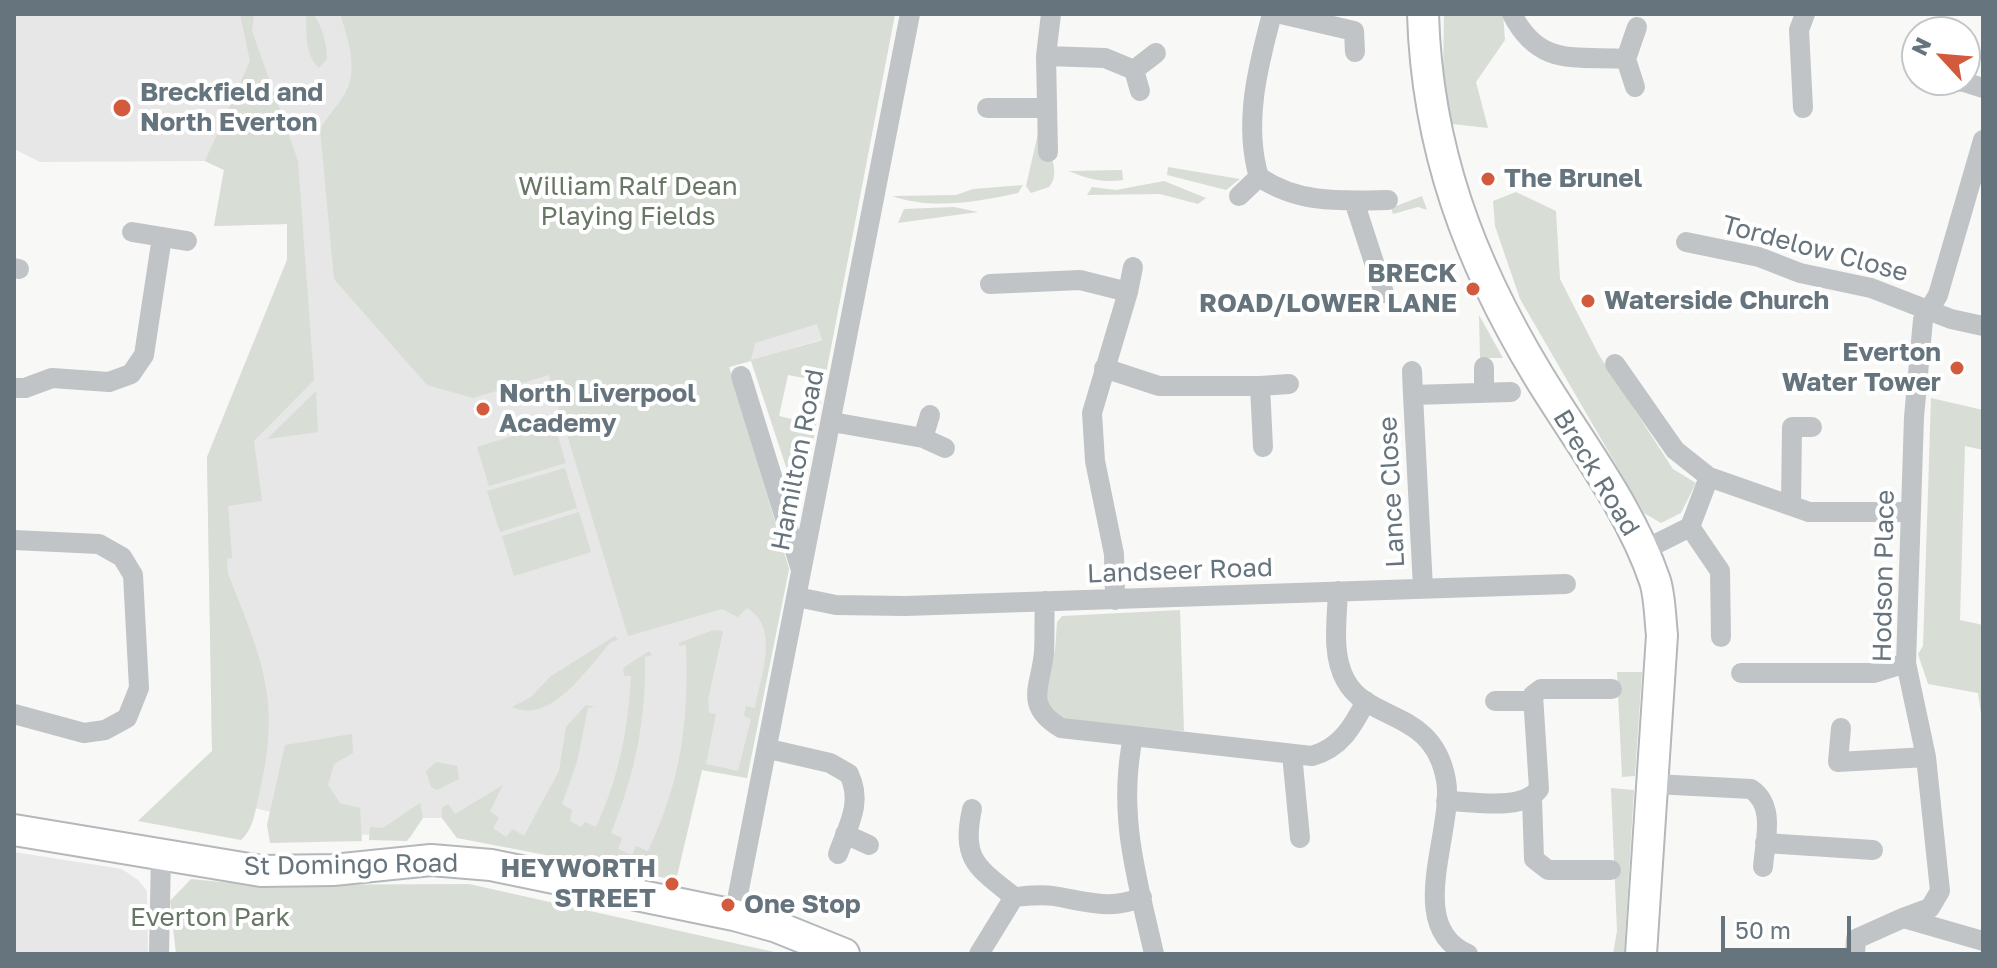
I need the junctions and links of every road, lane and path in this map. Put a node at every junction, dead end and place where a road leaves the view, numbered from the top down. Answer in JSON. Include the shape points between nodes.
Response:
{"nodes":[{"id":1,"x":910,"y":14,"type":"edge"},
{"id":2,"x":1051,"y":14,"type":"edge"},
{"id":3,"x":1272,"y":14,"type":"edge"},
{"id":4,"x":1281,"y":14,"type":"edge"},
{"id":5,"x":1423,"y":14,"type":"edge"},
{"id":6,"x":1512,"y":14,"type":"edge"},
{"id":7,"x":1805,"y":14,"type":"edge"},
{"id":8,"x":1637,"y":27,"type":"dead end"},
{"id":9,"x":1355,"y":52,"type":"dead end"},
{"id":10,"x":1156,"y":53,"type":"dead end"},
{"id":11,"x":1046,"y":56,"type":"junction"},
{"id":12,"x":1626,"y":59,"type":"junction"},
{"id":13,"x":1134,"y":70,"type":"junction"},
{"id":14,"x":1635,"y":87,"type":"dead end"},
{"id":15,"x":1140,"y":91,"type":"dead end"},
{"id":16,"x":987,"y":108,"type":"dead end"},
{"id":17,"x":1045,"y":108,"type":"junction"},
{"id":18,"x":1803,"y":108,"type":"dead end"},
{"id":19,"x":1983,"y":140,"type":"edge"},
{"id":20,"x":1048,"y":152,"type":"dead end"},
{"id":21,"x":1259,"y":177,"type":"junction"},
{"id":22,"x":1239,"y":196,"type":"dead end"},
{"id":23,"x":1388,"y":200,"type":"dead end"},
{"id":24,"x":1354,"y":201,"type":"junction"},
{"id":25,"x":132,"y":232,"type":"dead end"},
{"id":26,"x":162,"y":237,"type":"junction"},
{"id":27,"x":187,"y":241,"type":"dead end"},
{"id":28,"x":1686,"y":242,"type":"dead end"},
{"id":29,"x":1133,"y":267,"type":"dead end"},
{"id":30,"x":990,"y":284,"type":"dead end"},
{"id":31,"x":1128,"y":292,"type":"junction"},
{"id":32,"x":1384,"y":293,"type":"dead end"},
{"id":33,"x":1930,"y":310,"type":"junction"},
{"id":34,"x":1983,"y":326,"type":"edge"},
{"id":35,"x":1615,"y":364,"type":"dead end"},
{"id":36,"x":1484,"y":367,"type":"dead end"},
{"id":37,"x":1104,"y":368,"type":"junction"},
{"id":38,"x":1412,"y":371,"type":"dead end"},
{"id":39,"x":741,"y":376,"type":"dead end"},
{"id":40,"x":1289,"y":384,"type":"dead end"},
{"id":41,"x":1260,"y":386,"type":"junction"},
{"id":42,"x":14,"y":388,"type":"edge"},
{"id":43,"x":1511,"y":392,"type":"dead end"},
{"id":44,"x":1484,"y":393,"type":"junction"},
{"id":45,"x":1413,"y":395,"type":"junction"},
{"id":46,"x":930,"y":415,"type":"dead end"},
{"id":47,"x":832,"y":422,"type":"junction"},
{"id":48,"x":1794,"y":427,"type":"dead end"},
{"id":49,"x":923,"y":438,"type":"junction"},
{"id":50,"x":1263,"y":447,"type":"dead end"},
{"id":51,"x":945,"y":448,"type":"dead end"},
{"id":52,"x":1709,"y":477,"type":"junction"},
{"id":53,"x":1791,"y":506,"type":"junction"},
{"id":54,"x":1910,"y":512,"type":"junction"},
{"id":55,"x":1690,"y":527,"type":"junction"},
{"id":56,"x":14,"y":540,"type":"edge"},
{"id":57,"x":1642,"y":551,"type":"junction"},
{"id":58,"x":802,"y":574,"type":"junction"},
{"id":59,"x":1566,"y":584,"type":"dead end"},
{"id":60,"x":1423,"y":588,"type":"junction"},
{"id":61,"x":1338,"y":591,"type":"junction"},
{"id":62,"x":797,"y":597,"type":"junction"},
{"id":63,"x":1115,"y":600,"type":"junction"},
{"id":64,"x":1045,"y":601,"type":"junction"},
{"id":65,"x":1721,"y":637,"type":"dead end"},
{"id":66,"x":1906,"y":663,"type":"junction"},
{"id":67,"x":1741,"y":673,"type":"dead end"},
{"id":68,"x":1612,"y":689,"type":"dead end"},
{"id":69,"x":1366,"y":701,"type":"junction"},
{"id":70,"x":1495,"y":701,"type":"dead end"},
{"id":71,"x":1533,"y":701,"type":"junction"},
{"id":72,"x":14,"y":714,"type":"edge"},
{"id":73,"x":1841,"y":728,"type":"dead end"},
{"id":74,"x":1133,"y":737,"type":"junction"},
{"id":75,"x":769,"y":749,"type":"junction"},
{"id":76,"x":1292,"y":754,"type":"junction"},
{"id":77,"x":1926,"y":757,"type":"junction"},
{"id":78,"x":1655,"y":784,"type":"junction"},
{"id":79,"x":1532,"y":798,"type":"junction"},
{"id":80,"x":1446,"y":801,"type":"junction"},
{"id":81,"x":972,"y":809,"type":"dead end"},
{"id":82,"x":14,"y":830,"type":"edge"},
{"id":83,"x":1300,"y":838,"type":"dead end"},
{"id":84,"x":1765,"y":843,"type":"junction"},
{"id":85,"x":869,"y":845,"type":"dead end"},
{"id":86,"x":1873,"y":850,"type":"dead end"},
{"id":87,"x":161,"y":854,"type":"junction"},
{"id":88,"x":1763,"y":867,"type":"dead end"},
{"id":89,"x":1611,"y":870,"type":"dead end"},
{"id":90,"x":1014,"y":897,"type":"junction"},
{"id":91,"x":1142,"y":897,"type":"junction"},
{"id":92,"x":734,"y":915,"type":"junction"},
{"id":93,"x":1903,"y":918,"type":"junction"},
{"id":94,"x":1983,"y":941,"type":"edge"},
{"id":95,"x":1462,"y":953,"type":"edge"},
{"id":96,"x":159,"y":954,"type":"edge"},
{"id":97,"x":844,"y":954,"type":"edge"},
{"id":98,"x":979,"y":954,"type":"edge"},
{"id":99,"x":1154,"y":954,"type":"edge"},
{"id":100,"x":1641,"y":954,"type":"edge"},
{"id":101,"x":1855,"y":954,"type":"edge"}],
"edges":[{"from":1,"to":47,"type":"street","name":"Hamilton Road"},
{"from":2,"to":11,"type":"street"},
{"from":3,"to":21,"type":"street","via":[[1253,109]]},
{"from":4,"to":9,"type":"street","via":[[1354,31]]},
{"from":5,"to":57,"type":"main road","name":"Breck Road","via":[[1432,122],[1474,252],[1535,371]]},
{"from":6,"to":12,"type":"street","via":[[1523,37],[1550,55]]},
{"from":7,"to":18,"type":"street","via":[[1799,30]]},
{"from":8,"to":12,"type":"street"},
{"from":10,"to":13,"type":"street"},
{"from":11,"to":13,"type":"street","via":[[1105,58]]},
{"from":11,"to":17,"type":"street"},
{"from":12,"to":14,"type":"street"},
{"from":13,"to":15,"type":"street"},
{"from":16,"to":17,"type":"street"},
{"from":17,"to":20,"type":"street"},
{"from":19,"to":33,"type":"street","name":"Hodson Place"},
{"from":21,"to":22,"type":"street"},
{"from":21,"to":24,"type":"street","via":[[1291,195]]},
{"from":23,"to":24,"type":"street"},
{"from":24,"to":32,"type":"street"},
{"from":25,"to":26,"type":"street"},
{"from":26,"to":27,"type":"street"},
{"from":26,"to":42,"type":"street","via":[[144,355],[131,374],[109,382],[52,378]]},
{"from":28,"to":33,"type":"street","name":"Tordelow Close","via":[[1871,288]]},
{"from":29,"to":31,"type":"street"},
{"from":30,"to":31,"type":"street","via":[[1080,280]]},
{"from":31,"to":37,"type":"street"},
{"from":33,"to":34,"type":"street","name":"Tordelow Close"},
{"from":33,"to":54,"type":"street","name":"Hodson Place","via":[[1923,320]]},
{"from":35,"to":52,"type":"street","via":[[1675,450]]},
{"from":36,"to":44,"type":"street"},
{"from":37,"to":41,"type":"street","via":[[1159,386]]},
{"from":37,"to":63,"type":"street","via":[[1091,438],[1114,554]]},
{"from":38,"to":45,"type":"street"},
{"from":39,"to":58,"type":"street"},
{"from":40,"to":41,"type":"street"},
{"from":41,"to":50,"type":"street"},
{"from":43,"to":44,"type":"street","name":"Lance Close"},
{"from":44,"to":45,"type":"street","name":"Lance Close"},
{"from":45,"to":60,"type":"street","name":"Lance Close"},
{"from":46,"to":49,"type":"street"},
{"from":47,"to":49,"type":"street"},
{"from":47,"to":58,"type":"street","name":"Hamilton Road"},
{"from":48,"to":53,"type":"street"},
{"from":49,"to":51,"type":"street"},
{"from":52,"to":53,"type":"street"},
{"from":52,"to":55,"type":"street"},
{"from":53,"to":54,"type":"street","via":[[1809,512]]},
{"from":54,"to":66,"type":"street","name":"Hodson Place"},
{"from":55,"to":57,"type":"street"},
{"from":55,"to":65,"type":"street","via":[[1720,571]]},
{"from":56,"to":72,"type":"street","via":[[99,544],[122,557],[133,575],[139,688],[127,718],[105,730],[84,733]]},
{"from":57,"to":78,"type":"main road","name":"Breck Road","via":[[1656,583],[1662,635]]},
{"from":58,"to":62,"type":"street","name":"Hamilton Road"},
{"from":59,"to":60,"type":"street","name":"Landseer Road"},
{"from":60,"to":61,"type":"street","name":"Landseer Road"},
{"from":61,"to":63,"type":"street","name":"Landseer Road"},
{"from":61,"to":69,"type":"street","via":[[1341,669]]},
{"from":62,"to":64,"type":"street","name":"Landseer Road","via":[[866,606]]},
{"from":62,"to":75,"type":"street","name":"Hamilton Road"},
{"from":63,"to":64,"type":"street","name":"Landseer Road"},
{"from":64,"to":74,"type":"street","via":[[1036,694],[1041,712],[1061,728]]},
{"from":66,"to":67,"type":"street","via":[[1874,673]]},
{"from":66,"to":77,"type":"street","name":"Hodson Place"},
{"from":68,"to":71,"type":"street","via":[[1541,689]]},
{"from":69,"to":76,"type":"street","via":[[1333,747],[1312,756]]},
{"from":69,"to":80,"type":"street","via":[[1424,735],[1443,769]]},
{"from":70,"to":71,"type":"street"},
{"from":71,"to":79,"type":"street","via":[[1539,789]]},
{"from":73,"to":77,"type":"street","via":[[1838,762]]},
{"from":74,"to":76,"type":"street"},
{"from":74,"to":91,"type":"street","via":[[1125,805]]},
{"from":75,"to":85,"type":"street","via":[[830,763],[849,774],[857,795],[842,844]]},
{"from":75,"to":92,"type":"street","name":"Hamilton Road"},
{"from":76,"to":83,"type":"street"},
{"from":77,"to":93,"type":"street","name":"Hodson Place","via":[[1940,891],[1930,908]]},
{"from":78,"to":84,"type":"street","via":[[1751,789],[1763,797],[1767,812]]},
{"from":78,"to":100,"type":"main road","name":"Breck Road"},
{"from":79,"to":80,"type":"street"},
{"from":79,"to":89,"type":"street","via":[[1534,859],[1540,865],[1548,870]]},
{"from":80,"to":95,"type":"street","via":[[1435,909],[1442,933]]},
{"from":81,"to":90,"type":"street","via":[[972,859]]},
{"from":82,"to":87,"type":"main road","name":"St Domingo Road"},
{"from":84,"to":86,"type":"street"},
{"from":84,"to":88,"type":"street"},
{"from":87,"to":92,"type":"main road","name":"St Domingo Road","via":[[261,871],[431,860],[491,865]]},
{"from":87,"to":96,"type":"street"},
{"from":90,"to":91,"type":"street","via":[[1056,897],[1091,905]]},
{"from":90,"to":98,"type":"street"},
{"from":91,"to":99,"type":"street"},
{"from":92,"to":97,"type":"main road"},
{"from":93,"to":94,"type":"street"},
{"from":93,"to":101,"type":"street","name":"Hodson Place","via":[[1856,939]]}]}
